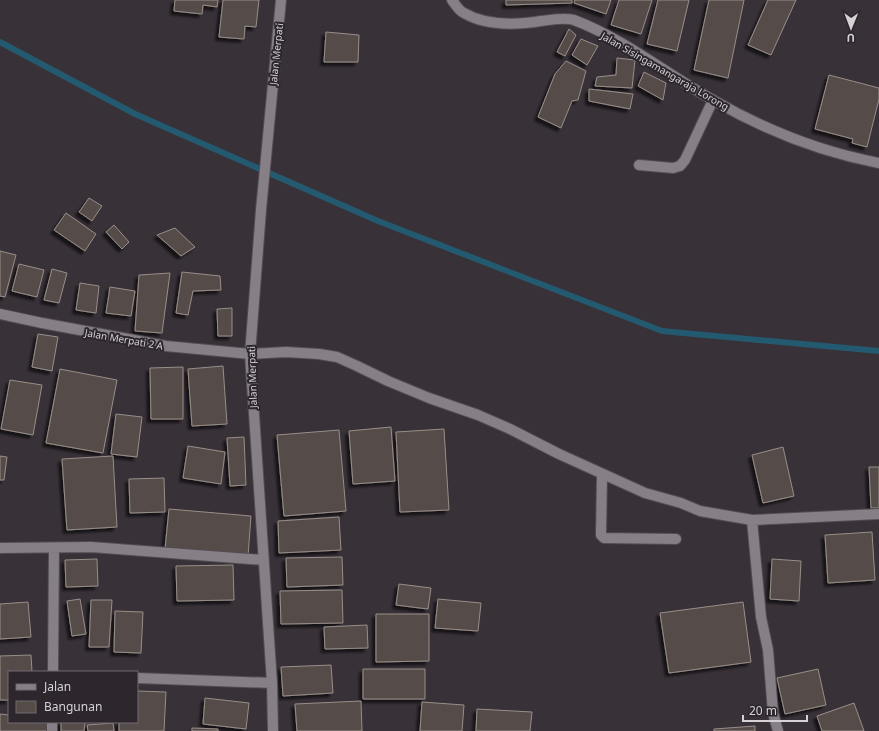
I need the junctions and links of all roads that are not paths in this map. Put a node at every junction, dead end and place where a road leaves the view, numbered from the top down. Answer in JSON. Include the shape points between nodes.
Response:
{"nodes":[{"id":1,"x":282,"y":0,"type":"edge"},
{"id":2,"x":452,"y":0,"type":"edge"},
{"id":3,"x":713,"y":100,"type":"junction"},
{"id":4,"x":879,"y":164,"type":"edge"},
{"id":5,"x":639,"y":166,"type":"dead end"},
{"id":6,"x":0,"y":314,"type":"edge"},
{"id":7,"x":250,"y":354,"type":"junction"},
{"id":8,"x":602,"y":474,"type":"junction"},
{"id":9,"x":879,"y":514,"type":"edge"},
{"id":10,"x":752,"y":520,"type":"junction"},
{"id":11,"x":676,"y":539,"type":"dead end"},
{"id":12,"x":0,"y":548,"type":"edge"},
{"id":13,"x":54,"y":548,"type":"junction"},
{"id":14,"x":264,"y":560,"type":"junction"},
{"id":15,"x":53,"y":671,"type":"edge"},
{"id":16,"x":138,"y":678,"type":"edge"},
{"id":17,"x":272,"y":683,"type":"junction"},
{"id":18,"x":273,"y":731,"type":"edge"},
{"id":19,"x":778,"y":731,"type":"edge"}],
"edges":[{"from":1,"to":7,"type":"street","name":"Jalan Merpati","via":[[261,210]]},
{"from":2,"to":3,"type":"street","name":"Jalan Sisingamangaraja Lorong","via":[[462,13],[495,23],[570,19],[579,22],[648,59]]},
{"from":3,"to":4,"type":"street","name":"Jalan Sisingamangaraja Lorong","via":[[803,143]]},
{"from":3,"to":5,"type":"street","via":[[680,166]]},
{"from":6,"to":7,"type":"street","name":"Jalan Merpati 2 A","via":[[166,346]]},
{"from":7,"to":8,"type":"street","name":"Jalan Merpati 2 A","via":[[286,352],[337,357],[388,381],[510,429]]},
{"from":7,"to":14,"type":"street","name":"Jalan Merpati"},
{"from":8,"to":10,"type":"street","name":"Jalan Merpati 2 A","via":[[645,493],[700,511]]},
{"from":8,"to":11,"type":"street","via":[[601,535],[604,538]]},
{"from":9,"to":10,"type":"street","name":"Jalan Merpati 2 A"},
{"from":10,"to":19,"type":"street","via":[[761,617],[768,650],[773,714]]},
{"from":12,"to":13,"type":"street"},
{"from":13,"to":14,"type":"street","via":[[91,547]]},
{"from":13,"to":15,"type":"street"},
{"from":14,"to":17,"type":"street","name":"Jalan Merpati"},
{"from":16,"to":17,"type":"street"},
{"from":17,"to":18,"type":"street","name":"Jalan Merpati"}]}
